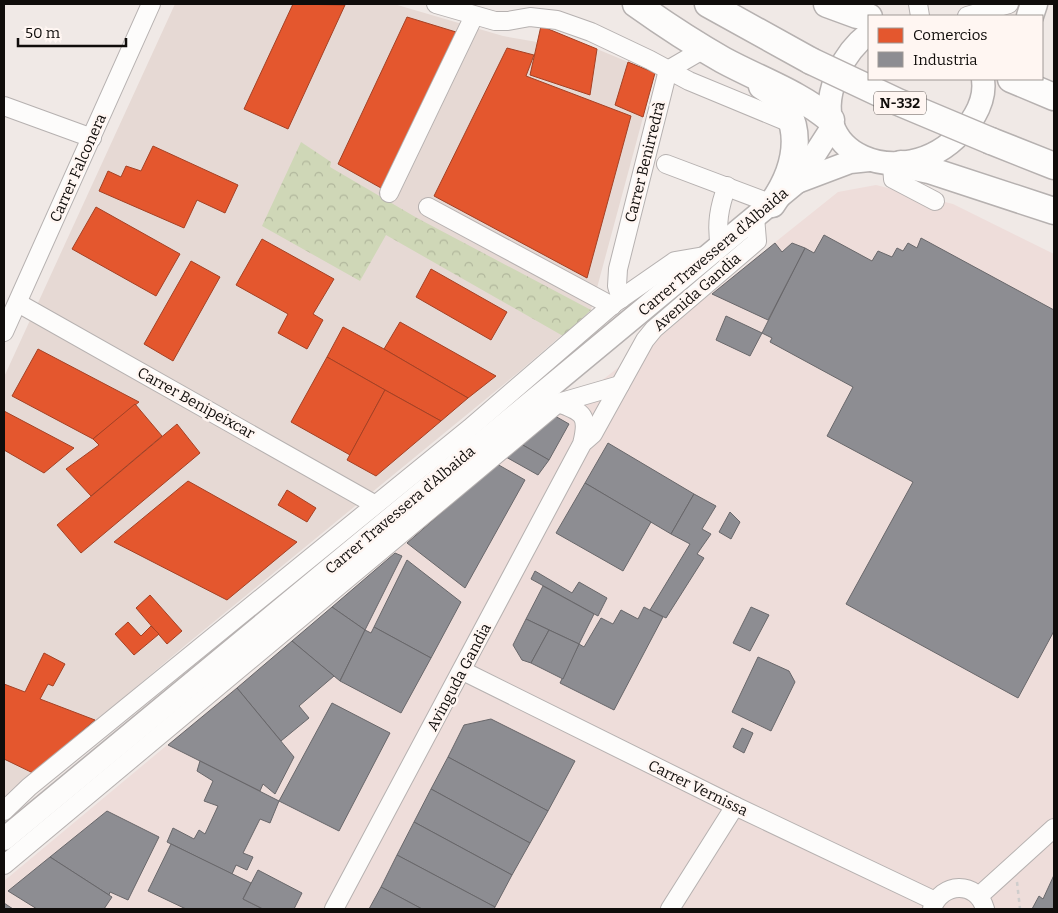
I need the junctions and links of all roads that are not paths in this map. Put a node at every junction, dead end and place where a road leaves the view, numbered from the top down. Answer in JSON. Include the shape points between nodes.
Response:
{"nodes":[{"id":1,"x":151,"y":4,"type":"edge"},
{"id":2,"x":436,"y":4,"type":"edge"},
{"id":3,"x":636,"y":4,"type":"edge"},
{"id":4,"x":708,"y":4,"type":"edge"},
{"id":5,"x":827,"y":4,"type":"edge"},
{"id":6,"x":1009,"y":4,"type":"edge"},
{"id":7,"x":1013,"y":4,"type":"edge"},
{"id":8,"x":970,"y":15,"type":"edge"},
{"id":9,"x":1006,"y":15,"type":"edge"},
{"id":10,"x":474,"y":16,"type":"junction"},
{"id":11,"x":868,"y":17,"type":"edge"},
{"id":12,"x":868,"y":34,"type":"edge"},
{"id":13,"x":714,"y":55,"type":"junction"},
{"id":14,"x":668,"y":70,"type":"junction"},
{"id":15,"x":1043,"y":72,"type":"edge"},
{"id":16,"x":983,"y":80,"type":"edge"},
{"id":17,"x":1013,"y":80,"type":"edge"},
{"id":18,"x":1054,"y":86,"type":"edge"},
{"id":19,"x":1054,"y":98,"type":"edge"},
{"id":20,"x":4,"y":106,"type":"edge"},
{"id":21,"x":783,"y":120,"type":"dead end"},
{"id":22,"x":832,"y":123,"type":"junction"},
{"id":23,"x":92,"y":138,"type":"junction"},
{"id":24,"x":869,"y":160,"type":"junction"},
{"id":25,"x":666,"y":164,"type":"dead end"},
{"id":26,"x":896,"y":164,"type":"junction"},
{"id":27,"x":1054,"y":166,"type":"edge"},
{"id":28,"x":797,"y":182,"type":"junction"},
{"id":29,"x":727,"y":186,"type":"junction"},
{"id":30,"x":389,"y":193,"type":"dead end"},
{"id":31,"x":935,"y":201,"type":"dead end"},
{"id":32,"x":428,"y":207,"type":"dead end"},
{"id":33,"x":1054,"y":210,"type":"edge"},
{"id":34,"x":763,"y":211,"type":"junction"},
{"id":35,"x":715,"y":251,"type":"junction"},
{"id":36,"x":18,"y":303,"type":"junction"},
{"id":37,"x":616,"y":303,"type":"junction"},
{"id":38,"x":4,"y":332,"type":"edge"},
{"id":39,"x":565,"y":346,"type":"junction"},
{"id":40,"x":600,"y":346,"type":"junction"},
{"id":41,"x":620,"y":385,"type":"junction"},
{"id":42,"x":558,"y":403,"type":"junction"},
{"id":43,"x":582,"y":444,"type":"junction"},
{"id":44,"x":374,"y":504,"type":"junction"},
{"id":45,"x":463,"y":671,"type":"junction"},
{"id":46,"x":735,"y":806,"type":"junction"},
{"id":47,"x":4,"y":811,"type":"edge"},
{"id":48,"x":1054,"y":828,"type":"edge"},
{"id":49,"x":4,"y":839,"type":"edge"},
{"id":50,"x":4,"y":864,"type":"edge"},
{"id":51,"x":982,"y":903,"type":"edge"},
{"id":52,"x":933,"y":905,"type":"edge"},
{"id":53,"x":334,"y":909,"type":"edge"},
{"id":54,"x":670,"y":909,"type":"edge"}],
"edges":[{"from":1,"to":23,"type":"street","name":"Carrer Falconera"},
{"from":2,"to":10,"type":"street"},
{"from":3,"to":13,"type":"highway"},
{"from":4,"to":27,"type":"highway","number":"N-332","bridge":true,"via":[[811,61],[898,102]]},
{"from":5,"to":11,"type":"highway"},
{"from":6,"to":8,"type":"street"},
{"from":7,"to":9,"type":"street"},
{"from":10,"to":14,"type":"street","via":[[501,21],[530,17],[556,20],[591,32]]},
{"from":10,"to":30,"type":"street"},
{"from":12,"to":22,"type":"main road","via":[[848,54],[835,78],[830,96]]},
{"from":13,"to":14,"type":"street"},
{"from":13,"to":22,"type":"highway","via":[[792,93]]},
{"from":13,"to":34,"type":"highway","via":[[783,102],[793,125],[793,164],[784,187]]},
{"from":14,"to":21,"type":"street"},
{"from":14,"to":37,"type":"street","name":"Carrer Benirredrà","via":[[622,255]]},
{"from":15,"to":18,"type":"highway"},
{"from":16,"to":26,"type":"main road","via":[[982,96],[973,120],[956,139],[927,157]]},
{"from":17,"to":19,"type":"highway"},
{"from":20,"to":23,"type":"street"},
{"from":22,"to":24,"type":"main road","via":[[846,145]]},
{"from":22,"to":28,"type":"main road","name":"Carrer Travessera d'Albaida"},
{"from":23,"to":36,"type":"street","name":"Carrer Falconera"},
{"from":24,"to":26,"type":"main road"},
{"from":24,"to":28,"type":"main road","name":"Carrer Travessera d'Albaida","via":[[850,162]]},
{"from":25,"to":29,"type":"street"},
{"from":26,"to":31,"type":"street","via":[[893,179]]},
{"from":26,"to":33,"type":"highway","via":[[929,170]]},
{"from":28,"to":34,"type":"main road","name":"Carrer Travessera d'Albaida"},
{"from":29,"to":34,"type":"street"},
{"from":29,"to":35,"type":"street","via":[[720,204]]},
{"from":32,"to":37,"type":"street"},
{"from":34,"to":35,"type":"main road","name":"Carrer Travessera d'Albaida"},
{"from":34,"to":41,"type":"street","name":"Avenida Gandia","via":[[757,241],[654,328]]},
{"from":35,"to":37,"type":"street","via":[[675,262]]},
{"from":35,"to":40,"type":"main road","name":"Carrer Travessera d'Albaida"},
{"from":36,"to":38,"type":"street","name":"Carrer Falconera"},
{"from":36,"to":44,"type":"street","name":"Carrer Benipeixcar"},
{"from":37,"to":39,"type":"street"},
{"from":39,"to":40,"type":"street"},
{"from":39,"to":44,"type":"street","via":[[470,428]]},
{"from":40,"to":49,"type":"main road","name":"Carrer Travessera d'Albaida"},
{"from":41,"to":42,"type":"street"},
{"from":41,"to":43,"type":"street","name":"Avenida Gandia","via":[[593,434]]},
{"from":42,"to":43,"type":"street","via":[[578,410],[584,417],[586,425]]},
{"from":42,"to":50,"type":"street"},
{"from":43,"to":45,"type":"street","name":"Avinguda Gandia"},
{"from":44,"to":47,"type":"street","via":[[208,644],[29,787]]},
{"from":45,"to":46,"type":"street","name":"Carrer Vernissa"},
{"from":45,"to":53,"type":"street","name":"Avinguda Gandia"},
{"from":46,"to":52,"type":"street","name":"Carrer Vernissa"},
{"from":46,"to":54,"type":"street"},
{"from":48,"to":51,"type":"street"},
{"from":51,"to":52,"type":"street","via":[[972,891],[956,887],[947,890]]}]}
